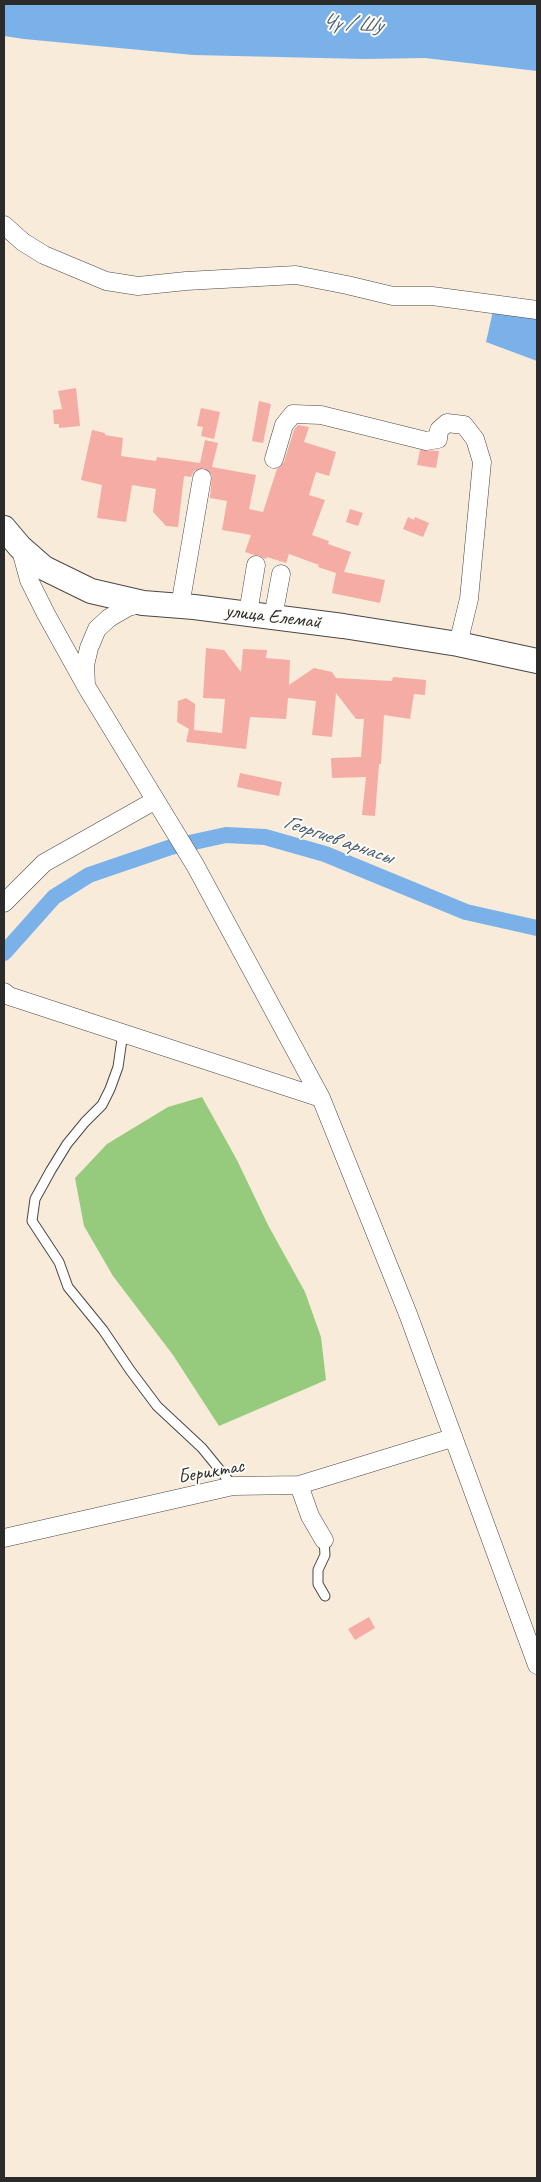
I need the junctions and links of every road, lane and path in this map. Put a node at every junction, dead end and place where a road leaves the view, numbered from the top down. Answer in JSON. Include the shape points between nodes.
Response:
{"nodes":[{"id":1,"x":4,"y":226,"type":"edge"},
{"id":2,"x":537,"y":310,"type":"edge"},
{"id":3,"x":274,"y":460,"type":"dead end"},
{"id":4,"x":202,"y":478,"type":"dead end"},
{"id":5,"x":4,"y":528,"type":"edge"},
{"id":6,"x":20,"y":547,"type":"junction"},
{"id":7,"x":256,"y":565,"type":"dead end"},
{"id":8,"x":281,"y":574,"type":"dead end"},
{"id":9,"x":143,"y":603,"type":"junction"},
{"id":10,"x":180,"y":606,"type":"junction"},
{"id":11,"x":248,"y":614,"type":"junction"},
{"id":12,"x":273,"y":617,"type":"junction"},
{"id":13,"x":458,"y":644,"type":"junction"},
{"id":14,"x":537,"y":661,"type":"edge"},
{"id":15,"x":86,"y":686,"type":"junction"},
{"id":16,"x":154,"y":801,"type":"junction"},
{"id":17,"x":4,"y":903,"type":"edge"},
{"id":18,"x":6,"y":994,"type":"edge"},
{"id":19,"x":123,"y":1032,"type":"junction"},
{"id":20,"x":321,"y":1098,"type":"junction"},
{"id":21,"x":452,"y":1438,"type":"junction"},
{"id":22,"x":298,"y":1485,"type":"junction"},
{"id":23,"x":233,"y":1486,"type":"junction"},
{"id":24,"x":4,"y":1538,"type":"edge"},
{"id":25,"x":324,"y":1540,"type":"joint"},
{"id":26,"x":325,"y":1596,"type":"dead end"},
{"id":27,"x":537,"y":1665,"type":"edge"}],
"edges":[{"from":1,"to":2,"type":"street","via":[[44,255],[106,281],[138,286],[296,275],[393,296],[432,296]]},
{"from":3,"to":13,"type":"street","via":[[284,425],[293,414],[321,415],[426,441],[438,439],[440,430],[447,423],[464,426],[475,439],[482,462],[469,598]]},
{"from":4,"to":10,"type":"street"},
{"from":5,"to":6,"type":"street","name":"улица Елемай"},
{"from":6,"to":9,"type":"street","name":"улица Елемай","via":[[44,568],[91,591]]},
{"from":6,"to":15,"type":"street","via":[[29,580]]},
{"from":7,"to":11,"type":"street"},
{"from":8,"to":12,"type":"street"},
{"from":9,"to":10,"type":"street","name":"улица Елемай"},
{"from":9,"to":15,"type":"street","via":[[128,607],[97,629],[88,648]]},
{"from":10,"to":11,"type":"street","name":"улица Елемай"},
{"from":11,"to":12,"type":"street","name":"улица Елемай"},
{"from":12,"to":13,"type":"street","name":"улица Елемай"},
{"from":13,"to":14,"type":"street","name":"улица Елемай"},
{"from":15,"to":16,"type":"street"},
{"from":16,"to":17,"type":"street","via":[[44,863]]},
{"from":16,"to":20,"type":"street","via":[[195,865]]},
{"from":18,"to":19,"type":"street"},
{"from":19,"to":20,"type":"street"},
{"from":19,"to":23,"type":"lane","via":[[118,1067],[110,1089],[102,1105],[67,1144],[51,1170],[35,1199],[32,1221],[59,1262],[68,1287],[135,1377],[157,1406],[202,1448]]},
{"from":20,"to":21,"type":"street","via":[[387,1259]]},
{"from":21,"to":22,"type":"street","name":"Бериктас"},
{"from":21,"to":27,"type":"street"},
{"from":22,"to":23,"type":"street","name":"Бериктас"},
{"from":22,"to":25,"type":"street"},
{"from":23,"to":24,"type":"street","name":"Бериктас"},
{"from":25,"to":26,"type":"lane","via":[[325,1555],[318,1570],[318,1584]]}]}
